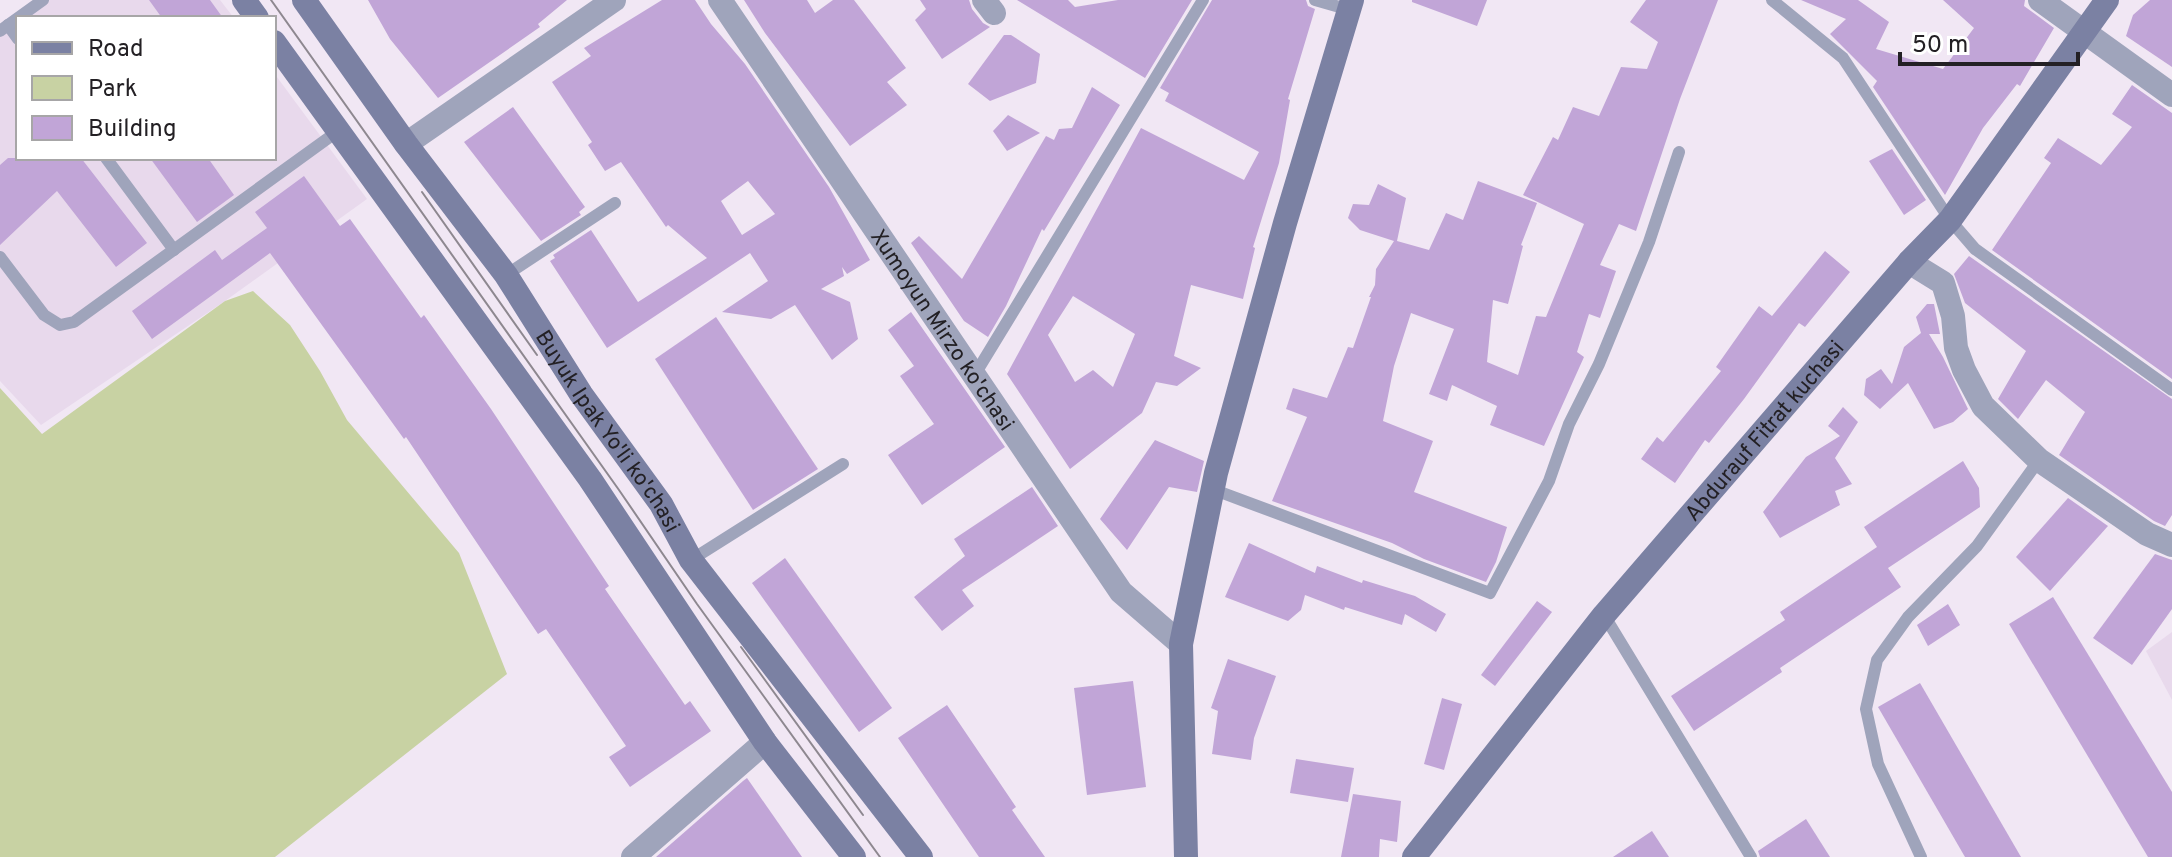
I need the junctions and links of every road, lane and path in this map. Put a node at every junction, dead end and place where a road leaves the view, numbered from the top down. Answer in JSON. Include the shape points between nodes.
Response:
{"nodes":[{"id":1,"x":43,"y":0,"type":"edge"},
{"id":2,"x":304,"y":0,"type":"edge"},
{"id":3,"x":720,"y":0,"type":"edge"},
{"id":4,"x":1203,"y":0,"type":"edge"},
{"id":5,"x":1315,"y":0,"type":"edge"},
{"id":6,"x":1772,"y":0,"type":"edge"},
{"id":7,"x":2040,"y":0,"type":"edge"},
{"id":8,"x":2107,"y":0,"type":"edge"},
{"id":9,"x":610,"y":1,"type":"edge"},
{"id":10,"x":1351,"y":5,"type":"edge"},
{"id":11,"x":21,"y":16,"type":"edge"},
{"id":12,"x":2083,"y":33,"type":"junction"},
{"id":13,"x":276,"y":45,"type":"edge"},
{"id":14,"x":2172,"y":95,"type":"edge"},
{"id":15,"x":338,"y":131,"type":"junction"},
{"id":16,"x":406,"y":144,"type":"junction"},
{"id":17,"x":1679,"y":152,"type":"dead end"},
{"id":18,"x":107,"y":160,"type":"edge"},
{"id":19,"x":615,"y":203,"type":"dead end"},
{"id":20,"x":1950,"y":220,"type":"junction"},
{"id":21,"x":174,"y":250,"type":"junction"},
{"id":22,"x":0,"y":257,"type":"edge"},
{"id":23,"x":1909,"y":262,"type":"junction"},
{"id":24,"x":506,"y":275,"type":"junction"},
{"id":25,"x":974,"y":376,"type":"junction"},
{"id":26,"x":2172,"y":390,"type":"edge"},
{"id":27,"x":2039,"y":460,"type":"junction"},
{"id":28,"x":843,"y":464,"type":"dead end"},
{"id":29,"x":1212,"y":489,"type":"junction"},
{"id":30,"x":2172,"y":545,"type":"edge"},
{"id":31,"x":691,"y":560,"type":"junction"},
{"id":32,"x":1604,"y":615,"type":"junction"},
{"id":33,"x":1181,"y":644,"type":"junction"},
{"id":34,"x":765,"y":742,"type":"junction"},
{"id":35,"x":633,"y":857,"type":"edge"},
{"id":36,"x":854,"y":857,"type":"edge"},
{"id":37,"x":921,"y":857,"type":"edge"},
{"id":38,"x":1186,"y":857,"type":"edge"},
{"id":39,"x":1414,"y":857,"type":"edge"},
{"id":40,"x":1751,"y":857,"type":"edge"},
{"id":41,"x":1921,"y":857,"type":"edge"}],
"edges":[{"from":1,"to":11,"type":"lane"},
{"from":2,"to":16,"type":"main road","name":"Buyuk Ipak Yo'li ko'chasi"},
{"from":3,"to":25,"type":"street","name":"Xumoyun Mirzo ko'chasi"},
{"from":4,"to":25,"type":"lane"},
{"from":5,"to":10,"type":"lane"},
{"from":6,"to":20,"type":"lane","via":[[1843,58]]},
{"from":7,"to":12,"type":"street"},
{"from":8,"to":12,"type":"main road","name":"Abdurauf Fitrat kuchasi"},
{"from":9,"to":16,"type":"street"},
{"from":10,"to":29,"type":"main road"},
{"from":12,"to":14,"type":"street"},
{"from":12,"to":20,"type":"main road","name":"Abdurauf Fitrat kuchasi"},
{"from":13,"to":15,"type":"main road","name":"Buyuk Ipak Yo'li ko'chasi"},
{"from":15,"to":21,"type":"lane"},
{"from":15,"to":34,"type":"main road","name":"Buyuk Ipak Yo'li ko'chasi","via":[[590,479]]},
{"from":16,"to":24,"type":"main road","name":"Buyuk Ipak Yo'li ko'chasi"},
{"from":17,"to":29,"type":"lane","via":[[1649,242],[1549,481],[1490,593]]},
{"from":18,"to":21,"type":"lane"},
{"from":19,"to":24,"type":"lane"},
{"from":20,"to":23,"type":"main road","name":"Abdurauf Fitrat kuchasi"},
{"from":20,"to":26,"type":"lane","via":[[1975,249]]},
{"from":21,"to":22,"type":"lane","via":[[74,322],[60,325],[44,315]]},
{"from":23,"to":27,"type":"street","via":[[1943,283],[1956,348],[1983,406]]},
{"from":23,"to":32,"type":"main road","name":"Abdurauf Fitrat kuchasi"},
{"from":24,"to":31,"type":"main road","name":"Buyuk Ipak Yo'li ko'chasi","via":[[581,394],[661,504]]},
{"from":25,"to":33,"type":"street","name":"Xumoyun Mirzo ko'chasi","via":[[1121,592]]},
{"from":27,"to":30,"type":"street","via":[[2147,534]]},
{"from":27,"to":41,"type":"lane","via":[[1977,546],[1908,617],[1877,660],[1866,709],[1878,764]]},
{"from":28,"to":31,"type":"lane"},
{"from":29,"to":33,"type":"main road"},
{"from":31,"to":37,"type":"main road","name":"Buyuk Ipak Yo'li ko'chasi"},
{"from":32,"to":39,"type":"main road","name":"Abdurauf Fitrat kuchasi"},
{"from":32,"to":40,"type":"lane"},
{"from":33,"to":38,"type":"main road"},
{"from":34,"to":35,"type":"street"},
{"from":34,"to":36,"type":"main road","name":"Buyuk Ipak Yo'li ko'chasi"}]}
